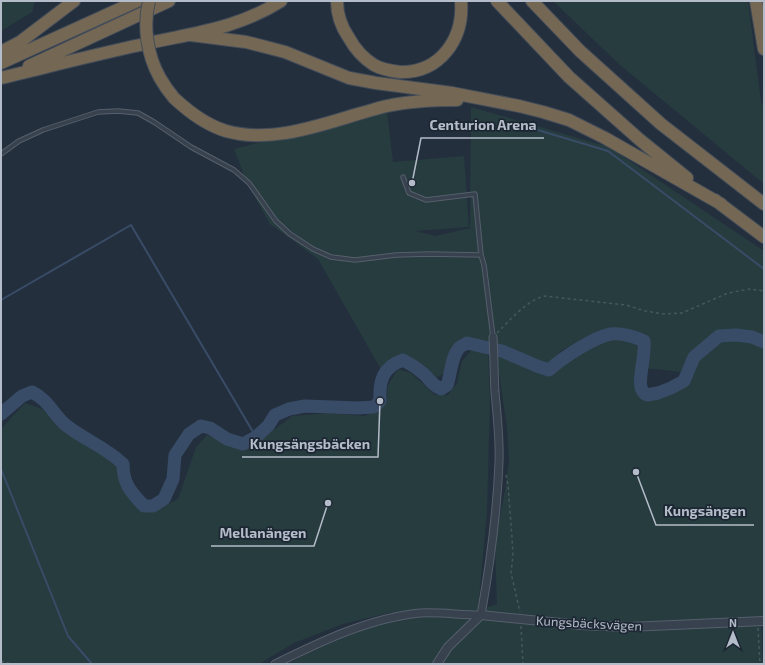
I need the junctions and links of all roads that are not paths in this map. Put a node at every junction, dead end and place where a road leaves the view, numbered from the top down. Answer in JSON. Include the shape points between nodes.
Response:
{"nodes":[{"id":1,"x":74,"y":1,"type":"edge"},
{"id":2,"x":137,"y":1,"type":"edge"},
{"id":3,"x":149,"y":1,"type":"edge"},
{"id":4,"x":169,"y":1,"type":"edge"},
{"id":5,"x":281,"y":1,"type":"edge"},
{"id":6,"x":337,"y":1,"type":"edge"},
{"id":7,"x":461,"y":1,"type":"edge"},
{"id":8,"x":497,"y":1,"type":"edge"},
{"id":9,"x":532,"y":1,"type":"edge"},
{"id":10,"x":756,"y":1,"type":"edge"},
{"id":11,"x":191,"y":35,"type":"junction"},
{"id":12,"x":764,"y":49,"type":"edge"},
{"id":13,"x":1,"y":52,"type":"edge"},
{"id":14,"x":1,"y":63,"type":"edge"},
{"id":15,"x":1,"y":78,"type":"edge"},
{"id":16,"x":486,"y":100,"type":"junction"},
{"id":17,"x":1,"y":154,"type":"edge"},
{"id":18,"x":403,"y":177,"type":"dead end"},
{"id":19,"x":721,"y":204,"type":"junction"},
{"id":20,"x":764,"y":204,"type":"edge"},
{"id":21,"x":764,"y":237,"type":"edge"},
{"id":22,"x":481,"y":255,"type":"junction"},
{"id":23,"x":493,"y":337,"type":"joint"},
{"id":24,"x":481,"y":615,"type":"junction"},
{"id":25,"x":761,"y":621,"type":"edge"},
{"id":26,"x":275,"y":664,"type":"edge"},
{"id":27,"x":437,"y":664,"type":"edge"}],
"edges":[{"from":1,"to":13,"type":"highway","via":[[20,42]]},
{"from":2,"to":14,"type":"highway"},
{"from":3,"to":16,"type":"highway","bridge":true,"via":[[146,23],[148,43],[160,79],[174,98],[188,110],[205,122],[225,130],[262,135],[313,127],[387,106],[422,101]]},
{"from":4,"to":15,"type":"highway"},
{"from":5,"to":11,"type":"highway","via":[[244,20]]},
{"from":6,"to":7,"type":"highway","via":[[344,31],[356,50],[375,66],[410,72],[426,68],[440,59],[454,42],[460,24]]},
{"from":8,"to":19,"type":"highway","via":[[569,77],[640,140]]},
{"from":9,"to":20,"type":"highway","via":[[580,51],[661,124]]},
{"from":10,"to":12,"type":"highway"},
{"from":11,"to":15,"type":"highway","via":[[92,55]]},
{"from":11,"to":16,"type":"highway","via":[[246,42],[285,52],[349,78]]},
{"from":16,"to":19,"type":"highway","via":[[569,120]]},
{"from":17,"to":22,"type":"lane","via":[[19,141],[43,130],[98,112],[118,110],[138,113],[191,147],[234,170],[249,183],[276,221],[290,234],[331,257],[355,260],[396,255]]},
{"from":18,"to":22,"type":"lane","via":[[409,193],[426,200],[474,194]]},
{"from":19,"to":21,"type":"highway"},
{"from":22,"to":23,"type":"lane"},
{"from":23,"to":24,"type":"street","via":[[499,462]]},
{"from":24,"to":25,"type":"street","name":"Kungsbäcksvägen","via":[[628,627]]},
{"from":24,"to":26,"type":"street","via":[[421,613],[397,616],[356,628]]},
{"from":24,"to":27,"type":"street","via":[[448,647]]}]}
